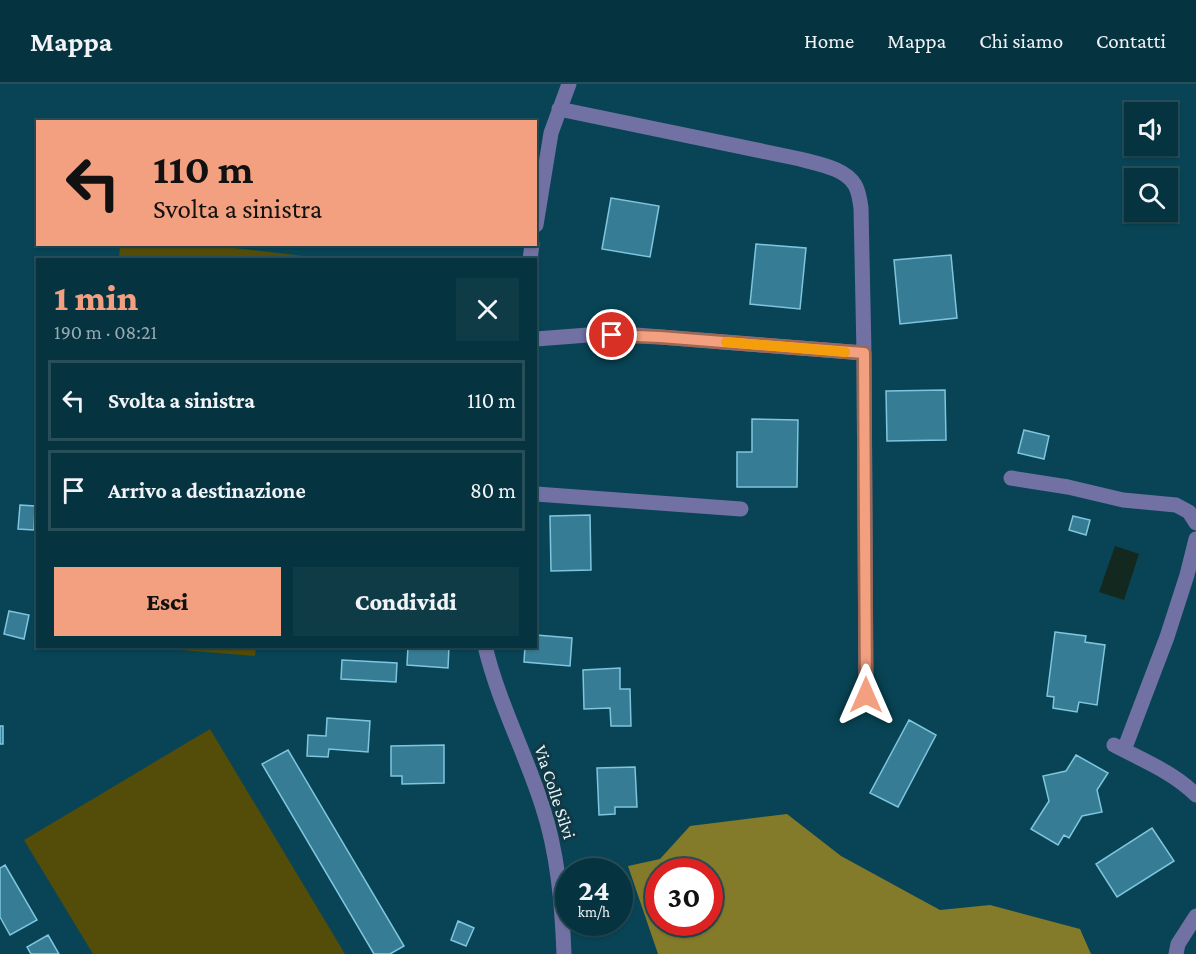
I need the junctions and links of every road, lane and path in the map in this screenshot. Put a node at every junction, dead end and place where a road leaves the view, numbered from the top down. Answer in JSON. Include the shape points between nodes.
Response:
{"nodes":[{"id":1,"x":569,"y":84,"type":"edge"},
{"id":2,"x":559,"y":109,"type":"junction"},
{"id":3,"x":537,"y":219,"type":"edge"},
{"id":4,"x":537,"y":339,"type":"edge"},
{"id":5,"x":864,"y":353,"type":"junction"},
{"id":6,"x":1011,"y":478,"type":"dead end"},
{"id":7,"x":537,"y":494,"type":"edge"},
{"id":8,"x":741,"y":509,"type":"dead end"},
{"id":9,"x":1196,"y":523,"type":"edge"},
{"id":10,"x":1196,"y":539,"type":"edge"},
{"id":11,"x":486,"y":648,"type":"edge"},
{"id":12,"x":866,"y":695,"type":"dead end"},
{"id":13,"x":1196,"y":795,"type":"edge"},
{"id":14,"x":1196,"y":916,"type":"edge"},
{"id":15,"x":564,"y":954,"type":"edge"},
{"id":16,"x":1176,"y":954,"type":"edge"}],
"edges":[{"from":1,"to":2,"type":"street"},
{"from":2,"to":3,"type":"street","via":[[551,133]]},
{"from":2,"to":5,"type":"street","via":[[800,159],[849,178],[858,192],[861,208]]},
{"from":4,"to":5,"type":"street","via":[[636,335]]},
{"from":5,"to":12,"type":"street"},
{"from":6,"to":9,"type":"street","via":[[1124,500],[1176,505],[1189,512]]},
{"from":7,"to":8,"type":"street"},
{"from":10,"to":13,"type":"street","via":[[1167,637],[1119,747],[1166,772]]},
{"from":11,"to":15,"type":"street","name":"Via Colle Silvi","via":[[549,829]]},
{"from":14,"to":16,"type":"street"}]}
